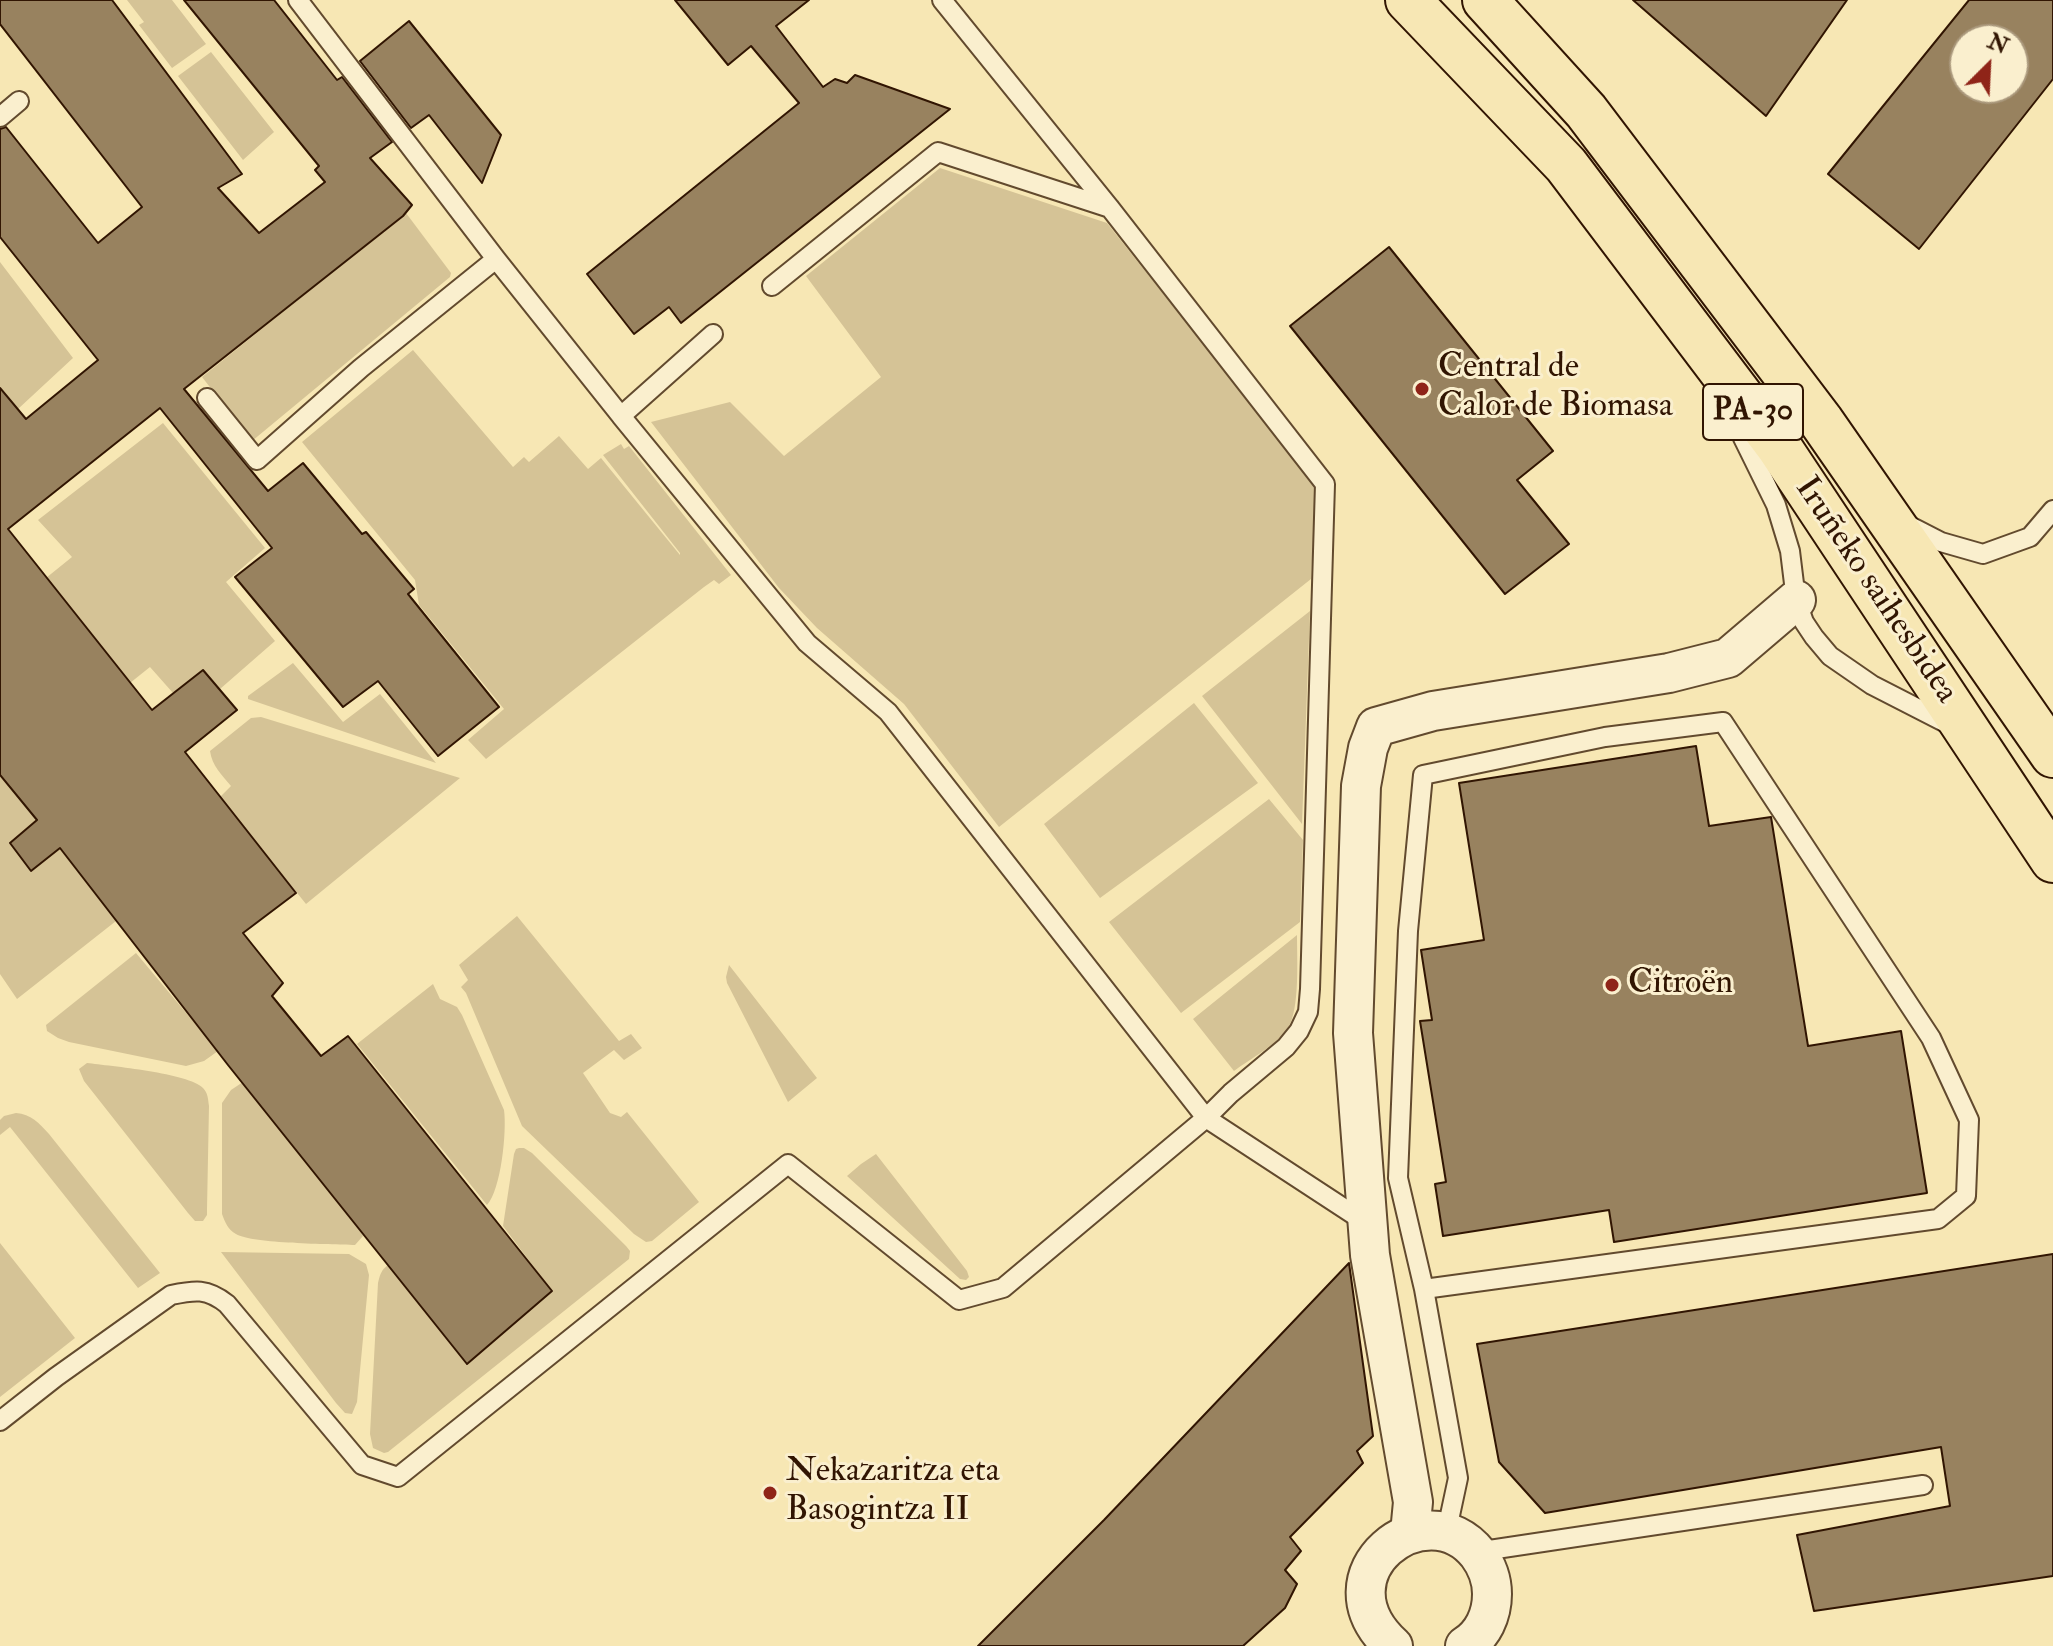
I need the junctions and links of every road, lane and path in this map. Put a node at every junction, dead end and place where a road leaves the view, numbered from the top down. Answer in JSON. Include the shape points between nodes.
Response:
{"nodes":[{"id":1,"x":298,"y":0,"type":"edge"},
{"id":2,"x":942,"y":0,"type":"edge"},
{"id":3,"x":1408,"y":0,"type":"edge"},
{"id":4,"x":1485,"y":0,"type":"edge"},
{"id":5,"x":19,"y":101,"type":"dead end"},
{"id":6,"x":0,"y":117,"type":"edge"},
{"id":7,"x":1110,"y":208,"type":"junction"},
{"id":8,"x":496,"y":259,"type":"junction"},
{"id":9,"x":772,"y":286,"type":"dead end"},
{"id":10,"x":713,"y":334,"type":"dead end"},
{"id":11,"x":1712,"y":358,"type":"junction"},
{"id":12,"x":207,"y":398,"type":"dead end"},
{"id":13,"x":621,"y":416,"type":"junction"},
{"id":14,"x":2053,"y":510,"type":"edge"},
{"id":15,"x":1883,"y":512,"type":"junction"},
{"id":16,"x":1796,"y":600,"type":"junction"},
{"id":17,"x":1969,"y":733,"type":"junction"},
{"id":18,"x":2053,"y":755,"type":"edge"},
{"id":19,"x":2053,"y":860,"type":"edge"},
{"id":20,"x":1206,"y":1118,"type":"junction"},
{"id":21,"x":1368,"y":1224,"type":"junction"},
{"id":22,"x":1424,"y":1289,"type":"junction"},
{"id":23,"x":0,"y":1421,"type":"edge"},
{"id":24,"x":1923,"y":1485,"type":"dead end"},
{"id":25,"x":1444,"y":1539,"type":"junction"},
{"id":26,"x":1373,"y":1639,"type":"edge"},
{"id":27,"x":1465,"y":1646,"type":"edge"}],
"edges":[{"from":1,"to":8,"type":"lane"},
{"from":2,"to":7,"type":"lane"},
{"from":3,"to":11,"type":"highway","name":"Iruñeko saihesbidea","number":"PA-30","via":[[1566,165]]},
{"from":4,"to":15,"type":"highway","name":"Iruñeko saihesbidea","number":"PA-30","via":[[1586,111],[1821,421]]},
{"from":5,"to":6,"type":"lane"},
{"from":7,"to":9,"type":"lane","via":[[938,152]]},
{"from":7,"to":20,"type":"lane","via":[[1325,484],[1308,1012],[1286,1047]]},
{"from":8,"to":12,"type":"lane","via":[[257,460]]},
{"from":8,"to":13,"type":"lane"},
{"from":10,"to":13,"type":"lane"},
{"from":11,"to":16,"type":"lane","via":[[1776,505],[1790,551]]},
{"from":11,"to":17,"type":"highway","name":"Iruñeko saihesbidea","number":"PA-30","via":[[1779,447]]},
{"from":13,"to":20,"type":"lane","via":[[807,643],[888,712]]},
{"from":14,"to":15,"type":"lane","via":[[2030,537],[1983,554],[1941,542]]},
{"from":15,"to":18,"type":"highway","name":"Iruñeko saihesbidea","number":"PA-30"},
{"from":16,"to":17,"type":"lane","via":[[1804,622],[1830,656],[1872,685]]},
{"from":16,"to":21,"type":"street","via":[[1728,658],[1669,673],[1433,711],[1376,727],[1361,786],[1353,1033]]},
{"from":17,"to":19,"type":"highway","name":"Iruñeko saihesbidea","number":"PA-30"},
{"from":20,"to":21,"type":"lane"},
{"from":20,"to":23,"type":"lane","via":[[1003,1288],[959,1300],[788,1164],[398,1477],[362,1465],[227,1304],[209,1292],[171,1295]]},
{"from":21,"to":25,"type":"street","via":[[1413,1502]]},
{"from":22,"to":22,"type":"lane","via":[[1938,1219],[1966,1196],[1969,1120],[1931,1038],[1723,722],[1605,737],[1423,775],[1408,931],[1398,1178]]},
{"from":22,"to":25,"type":"lane","via":[[1458,1478]]},
{"from":24,"to":25,"type":"lane"},
{"from":25,"to":26,"type":"street","via":[[1391,1543],[1376,1559],[1365,1597]]},
{"from":25,"to":27,"type":"street","via":[[1485,1564],[1492,1584],[1485,1625]]}]}
